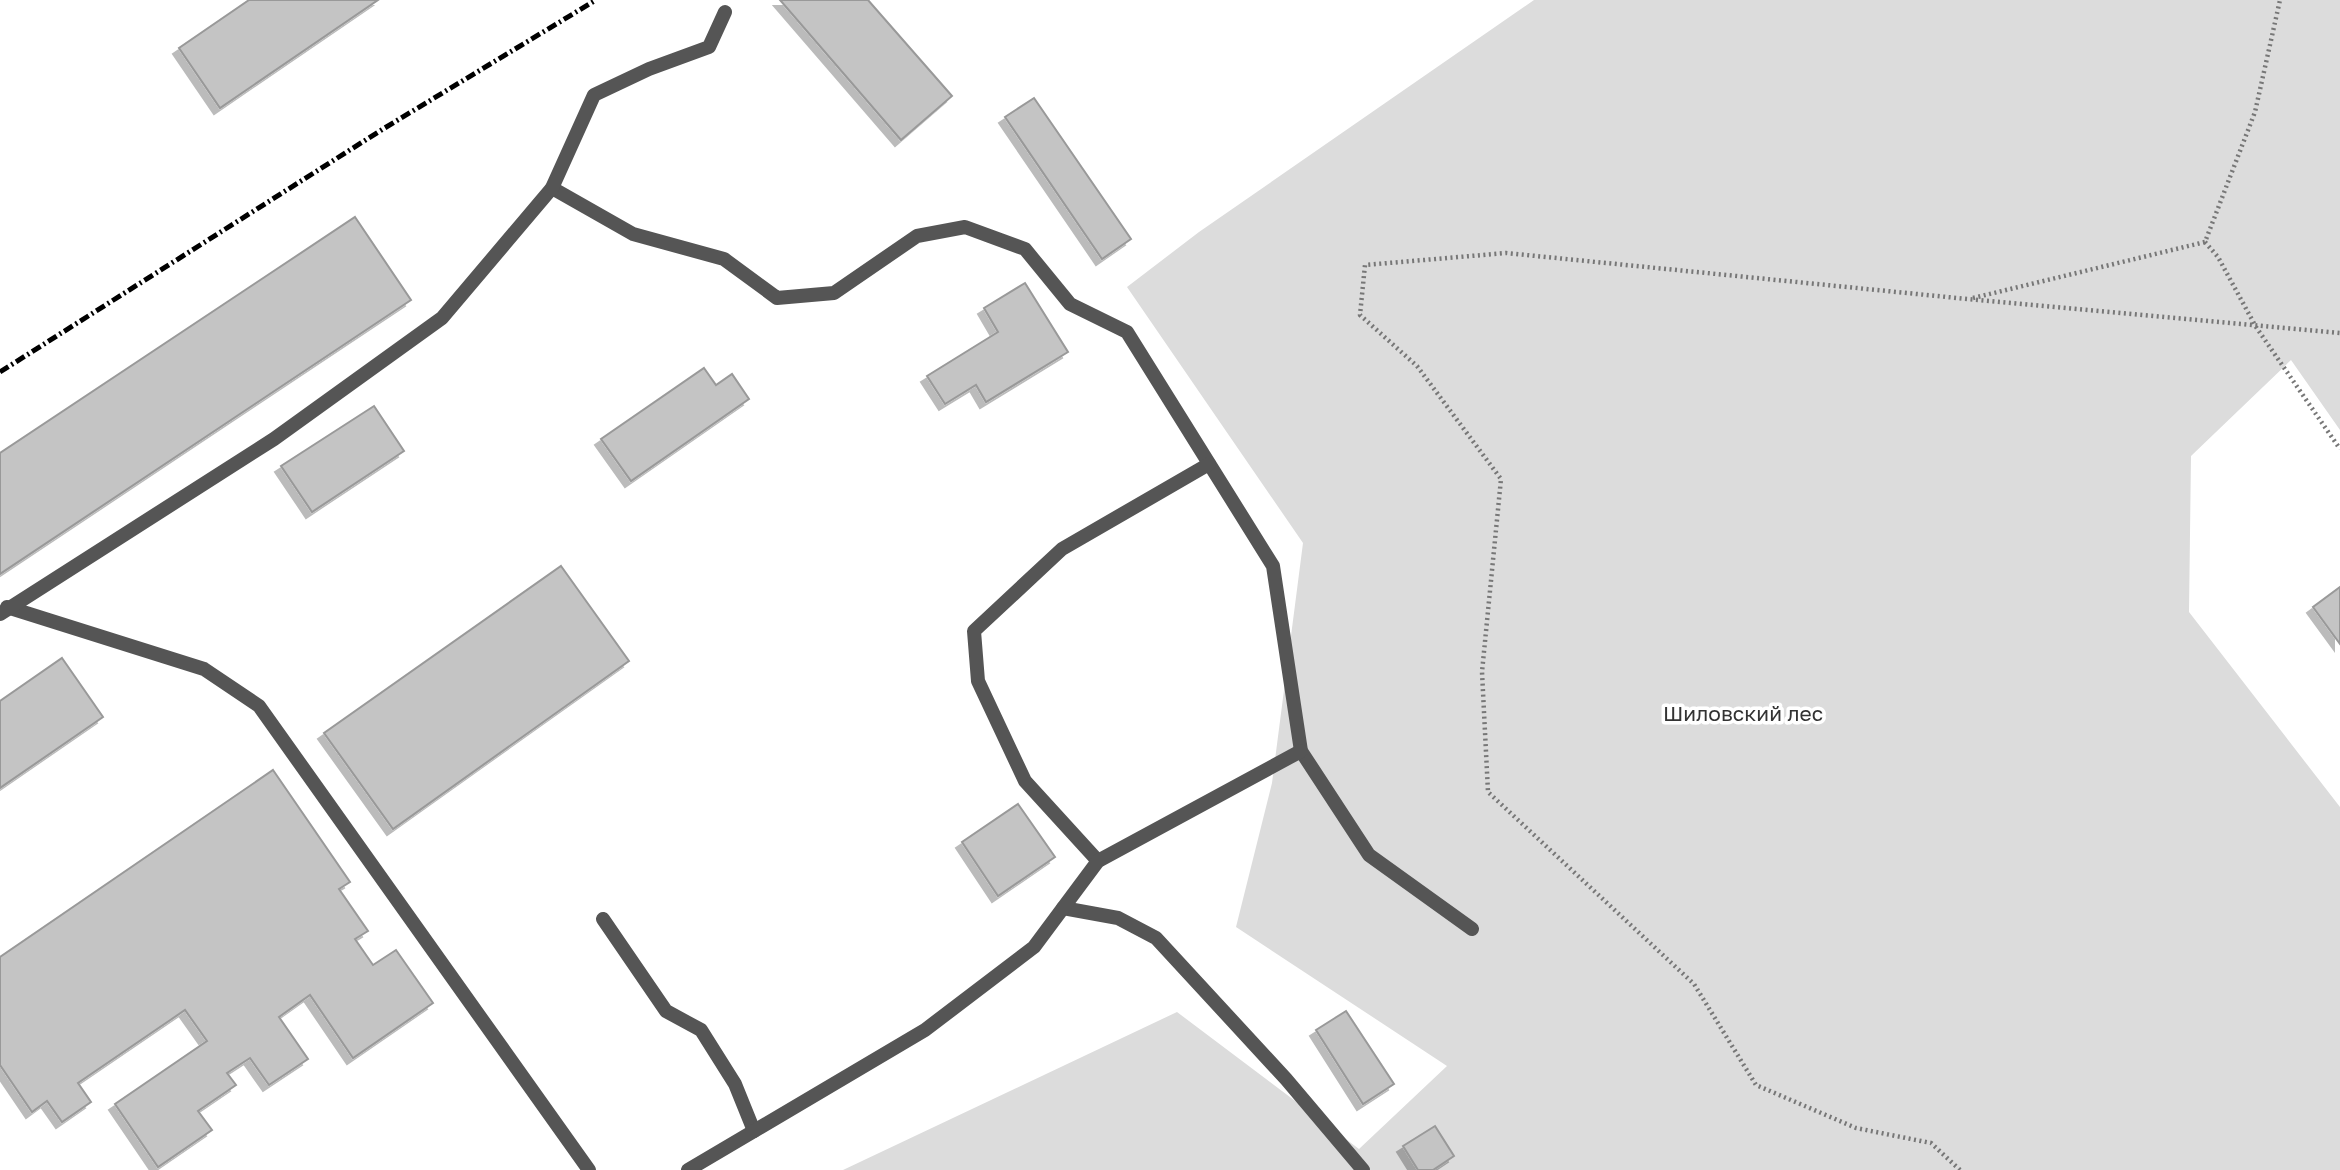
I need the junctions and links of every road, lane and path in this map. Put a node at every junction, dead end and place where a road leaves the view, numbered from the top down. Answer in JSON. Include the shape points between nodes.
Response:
{"nodes":[{"id":1,"x":2280,"y":0,"type":"edge"},
{"id":2,"x":725,"y":12,"type":"dead end"},
{"id":3,"x":552,"y":188,"type":"junction"},
{"id":4,"x":2205,"y":242,"type":"junction"},
{"id":5,"x":1967,"y":299,"type":"junction"},
{"id":6,"x":2256,"y":327,"type":"junction"},
{"id":7,"x":2340,"y":333,"type":"edge"},
{"id":8,"x":2340,"y":449,"type":"edge"},
{"id":9,"x":1209,"y":464,"type":"junction"},
{"id":10,"x":4,"y":609,"type":"edge"},
{"id":11,"x":1301,"y":751,"type":"junction"},
{"id":12,"x":1098,"y":861,"type":"junction"},
{"id":13,"x":1063,"y":908,"type":"junction"},
{"id":14,"x":603,"y":919,"type":"dead end"},
{"id":15,"x":1472,"y":929,"type":"dead end"},
{"id":16,"x":754,"y":1131,"type":"junction"},
{"id":17,"x":589,"y":1170,"type":"edge"},
{"id":18,"x":688,"y":1170,"type":"edge"},
{"id":19,"x":1363,"y":1170,"type":"edge"},
{"id":20,"x":1960,"y":1170,"type":"edge"}],
"edges":[{"from":1,"to":4,"type":"path","via":[[2255,112]]},
{"from":2,"to":3,"type":"lane","via":[[709,47],[594,95]]},
{"from":3,"to":9,"type":"lane","via":[[633,234],[724,259],[777,298],[834,293],[917,236],[965,227],[1025,249],[1070,304],[1127,332]]},
{"from":3,"to":10,"type":"lane","via":[[442,318],[274,439]]},
{"from":4,"to":5,"type":"path"},
{"from":4,"to":6,"type":"path"},
{"from":5,"to":6,"type":"path"},
{"from":5,"to":20,"type":"path","via":[[1506,253],[1365,265],[1360,315],[1417,366],[1501,479],[1482,672],[1488,792],[1694,984],[1756,1084],[1856,1128],[1931,1143]]},
{"from":6,"to":7,"type":"path"},
{"from":6,"to":8,"type":"path"},
{"from":9,"to":11,"type":"lane","via":[[1273,566]]},
{"from":9,"to":12,"type":"lane","via":[[1062,549],[974,631],[978,681],[1025,781]]},
{"from":10,"to":17,"type":"lane","via":[[204,669],[259,706]]},
{"from":11,"to":12,"type":"lane"},
{"from":11,"to":15,"type":"lane","via":[[1369,855]]},
{"from":12,"to":13,"type":"lane"},
{"from":13,"to":16,"type":"lane","via":[[1034,947],[925,1030]]},
{"from":13,"to":19,"type":"lane","via":[[1118,918],[1156,938]]},
{"from":14,"to":16,"type":"lane","via":[[666,1011],[701,1030],[735,1084]]},
{"from":16,"to":18,"type":"lane"}]}
